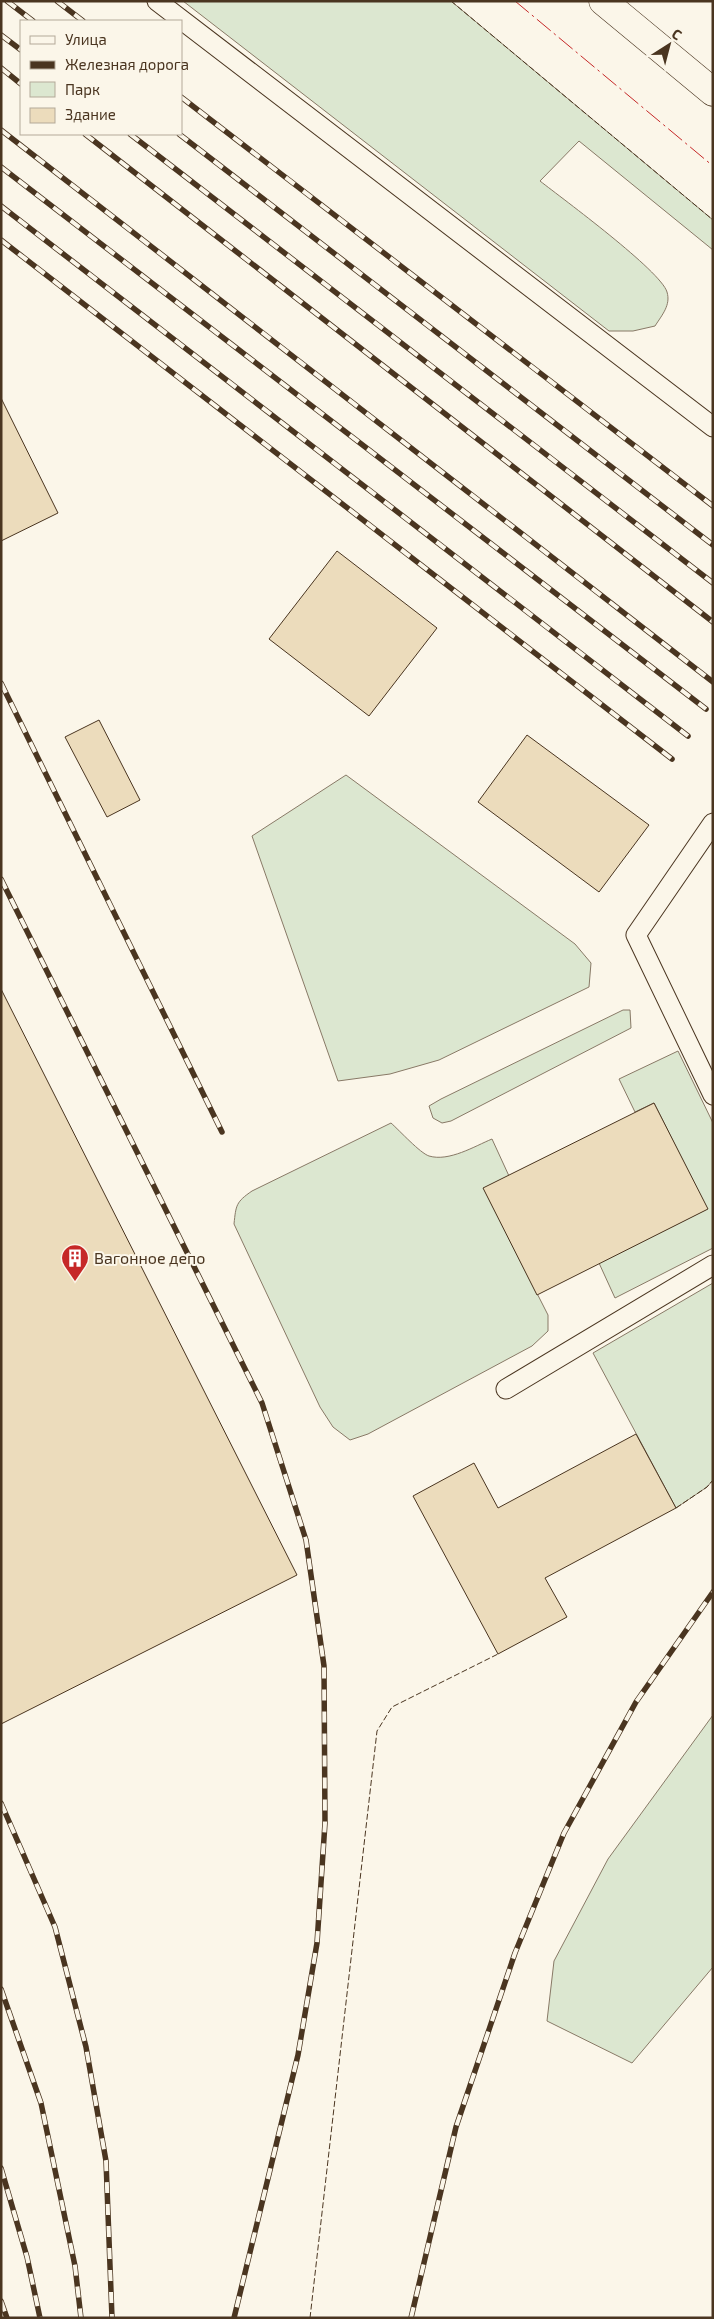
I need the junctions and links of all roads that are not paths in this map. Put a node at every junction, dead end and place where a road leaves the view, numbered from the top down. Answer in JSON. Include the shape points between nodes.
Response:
{"nodes":[{"id":1,"x":157,"y":1,"type":"edge"},
{"id":2,"x":603,"y":1,"type":"edge"},
{"id":3,"x":182,"y":20,"type":"edge"},
{"id":4,"x":182,"y":20,"type":"edge"},
{"id":5,"x":713,"y":92,"type":"edge"},
{"id":6,"x":713,"y":427,"type":"edge"},
{"id":7,"x":713,"y":823,"type":"edge"},
{"id":8,"x":713,"y":1095,"type":"edge"},
{"id":9,"x":713,"y":1265,"type":"edge"},
{"id":10,"x":506,"y":1389,"type":"dead end"}],
"edges":[{"from":1,"to":3,"type":"lane"},
{"from":2,"to":5,"type":"street"},
{"from":4,"to":6,"type":"lane"},
{"from":7,"to":8,"type":"lane","via":[[636,935]]},
{"from":9,"to":10,"type":"lane"}]}
